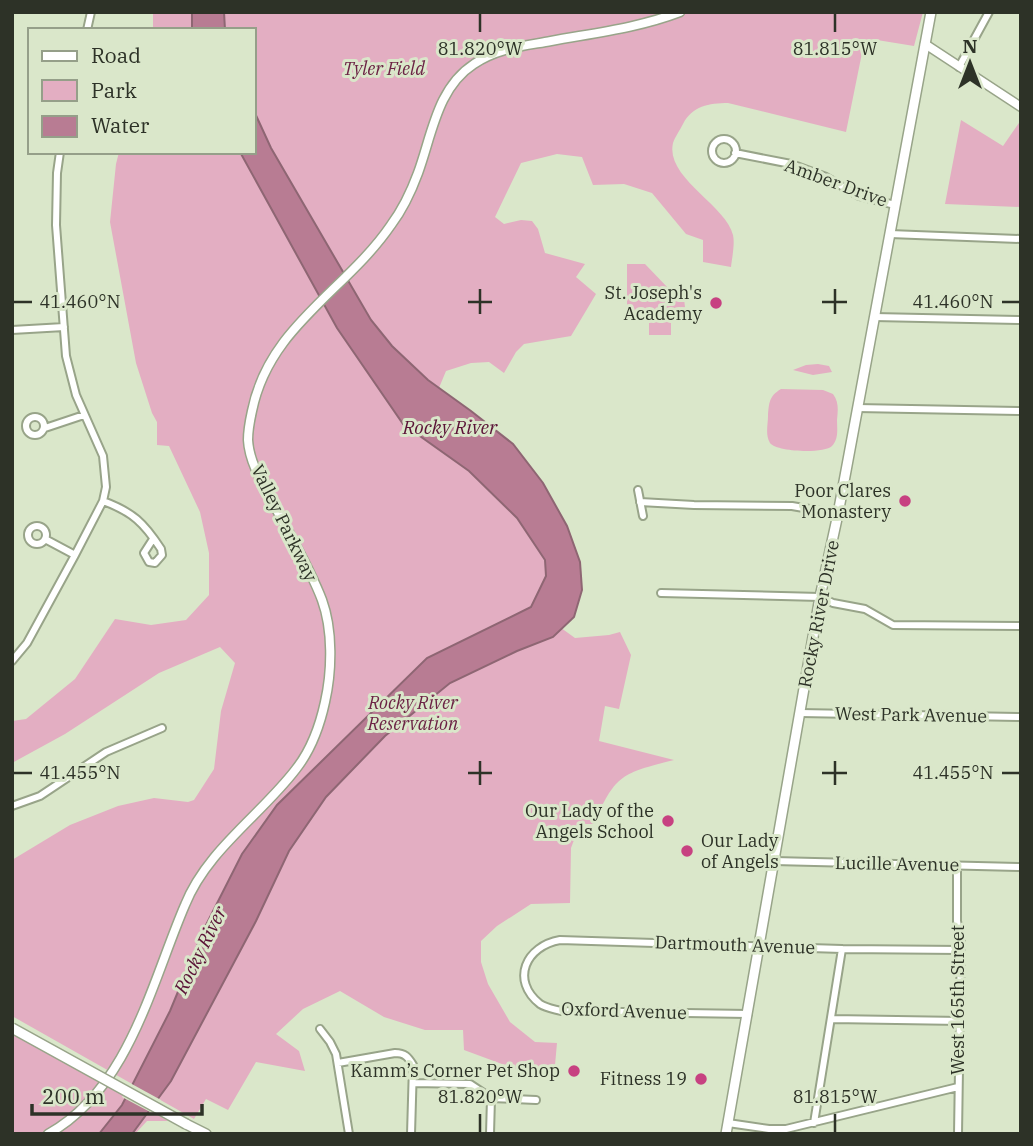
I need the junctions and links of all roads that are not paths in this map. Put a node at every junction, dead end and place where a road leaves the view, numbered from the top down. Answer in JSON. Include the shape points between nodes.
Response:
{"nodes":[{"id":1,"x":680,"y":12,"type":"edge"},
{"id":2,"x":931,"y":12,"type":"edge"},
{"id":3,"x":989,"y":12,"type":"edge"},
{"id":4,"x":925,"y":44,"type":"junction"},
{"id":5,"x":959,"y":67,"type":"junction"},
{"id":6,"x":1021,"y":107,"type":"edge"},
{"id":7,"x":735,"y":153,"type":"dead end"},
{"id":8,"x":60,"y":154,"type":"edge"},
{"id":9,"x":895,"y":205,"type":"junction"},
{"id":10,"x":890,"y":233,"type":"junction"},
{"id":11,"x":1021,"y":239,"type":"edge"},
{"id":12,"x":874,"y":317,"type":"junction"},
{"id":13,"x":1021,"y":320,"type":"edge"},
{"id":14,"x":64,"y":327,"type":"junction"},
{"id":15,"x":12,"y":330,"type":"edge"},
{"id":16,"x":858,"y":408,"type":"junction"},
{"id":17,"x":1021,"y":411,"type":"edge"},
{"id":18,"x":84,"y":415,"type":"junction"},
{"id":19,"x":45,"y":428,"type":"dead end"},
{"id":20,"x":638,"y":490,"type":"dead end"},
{"id":21,"x":103,"y":501,"type":"junction"},
{"id":22,"x":640,"y":502,"type":"junction"},
{"id":23,"x":838,"y":514,"type":"junction"},
{"id":24,"x":643,"y":516,"type":"dead end"},
{"id":25,"x":45,"y":539,"type":"dead end"},
{"id":26,"x":153,"y":539,"type":"dead end"},
{"id":27,"x":75,"y":555,"type":"junction"},
{"id":28,"x":661,"y":593,"type":"dead end"},
{"id":29,"x":820,"y":597,"type":"junction"},
{"id":30,"x":1021,"y":626,"type":"edge"},
{"id":31,"x":12,"y":661,"type":"edge"},
{"id":32,"x":800,"y":713,"type":"junction"},
{"id":33,"x":1021,"y":717,"type":"edge"},
{"id":34,"x":162,"y":728,"type":"dead end"},
{"id":35,"x":12,"y":806,"type":"edge"},
{"id":36,"x":774,"y":861,"type":"junction"},
{"id":37,"x":957,"y":866,"type":"junction"},
{"id":38,"x":1021,"y":867,"type":"edge"},
{"id":39,"x":759,"y":945,"type":"junction"},
{"id":40,"x":842,"y":949,"type":"junction"},
{"id":41,"x":961,"y":950,"type":"junction"},
{"id":42,"x":525,"y":970,"type":"joint"},
{"id":43,"x":748,"y":1014,"type":"junction"},
{"id":44,"x":832,"y":1019,"type":"junction"},
{"id":45,"x":961,"y":1021,"type":"junction"},
{"id":46,"x":12,"y":1028,"type":"edge"},
{"id":47,"x":320,"y":1030,"type":"dead end"},
{"id":48,"x":338,"y":1063,"type":"junction"},
{"id":49,"x":413,"y":1083,"type":"junction"},
{"id":50,"x":958,"y":1087,"type":"junction"},
{"id":51,"x":491,"y":1098,"type":"junction"},
{"id":52,"x":536,"y":1100,"type":"dead end"},
{"id":53,"x":727,"y":1123,"type":"junction"},
{"id":54,"x":814,"y":1123,"type":"junction"},
{"id":55,"x":48,"y":1134,"type":"edge"},
{"id":56,"x":206,"y":1134,"type":"edge"},
{"id":57,"x":349,"y":1134,"type":"edge"},
{"id":58,"x":411,"y":1134,"type":"edge"},
{"id":59,"x":490,"y":1134,"type":"edge"},
{"id":60,"x":726,"y":1134,"type":"edge"},
{"id":61,"x":958,"y":1134,"type":"edge"}],
"edges":[{"from":1,"to":55,"type":"street","name":"Valley Parkway","via":[[641,25],[513,47],[473,64],[449,88],[399,213],[362,261],[285,338],[262,377],[248,440],[253,460],[323,601],[329,632],[329,678],[316,732],[296,770],[198,876],[129,1042],[99,1090]]},
{"from":2,"to":4,"type":"main road","name":"Rocky River Drive"},
{"from":3,"to":5,"type":"street"},
{"from":4,"to":5,"type":"street"},
{"from":4,"to":9,"type":"main road","name":"Rocky River Drive"},
{"from":5,"to":6,"type":"street"},
{"from":7,"to":9,"type":"street","name":"Amber Drive","via":[[790,164],[859,195]]},
{"from":8,"to":14,"type":"street","via":[[56,225]]},
{"from":9,"to":10,"type":"main road","name":"Rocky River Drive"},
{"from":10,"to":11,"type":"street"},
{"from":10,"to":12,"type":"main road","name":"Rocky River Drive"},
{"from":12,"to":13,"type":"street"},
{"from":12,"to":16,"type":"main road","name":"Rocky River Drive"},
{"from":14,"to":15,"type":"street"},
{"from":14,"to":18,"type":"street","via":[[68,369]]},
{"from":16,"to":17,"type":"street"},
{"from":16,"to":23,"type":"main road","name":"Rocky River Drive"},
{"from":18,"to":19,"type":"street"},
{"from":18,"to":21,"type":"street","via":[[103,456]]},
{"from":20,"to":22,"type":"street"},
{"from":21,"to":26,"type":"street","via":[[139,519]]},
{"from":21,"to":27,"type":"street"},
{"from":22,"to":23,"type":"street","via":[[792,506]]},
{"from":22,"to":24,"type":"street"},
{"from":23,"to":29,"type":"main road","name":"Rocky River Drive"},
{"from":25,"to":27,"type":"street"},
{"from":27,"to":31,"type":"street","via":[[27,643]]},
{"from":28,"to":29,"type":"street"},
{"from":29,"to":30,"type":"street","via":[[865,609],[893,625]]},
{"from":29,"to":32,"type":"main road","name":"Rocky River Drive"},
{"from":32,"to":33,"type":"street","name":"West Park Avenue"},
{"from":32,"to":36,"type":"main road","name":"Rocky River Drive"},
{"from":34,"to":35,"type":"street","via":[[106,752],[48,792]]},
{"from":36,"to":37,"type":"street","name":"Lucille Avenue"},
{"from":36,"to":39,"type":"main road","name":"Rocky River Drive"},
{"from":37,"to":38,"type":"street","name":"Lucille Avenue"},
{"from":37,"to":41,"type":"street","name":"West 165th Street"},
{"from":39,"to":40,"type":"street","name":"Dartmouth Avenue"},
{"from":39,"to":42,"type":"street","name":"Dartmouth Avenue","via":[[560,940],[537,949]]},
{"from":39,"to":43,"type":"main road","name":"Rocky River Drive"},
{"from":40,"to":41,"type":"street","name":"Dartmouth Avenue"},
{"from":40,"to":44,"type":"street"},
{"from":41,"to":45,"type":"street","name":"West 165th Street"},
{"from":42,"to":43,"type":"street","name":"Oxford Avenue","via":[[530,994],[542,1006],[561,1011]]},
{"from":43,"to":53,"type":"main road","name":"Rocky River Drive"},
{"from":44,"to":45,"type":"street"},
{"from":44,"to":54,"type":"street"},
{"from":45,"to":50,"type":"street","name":"West 165th Street"},
{"from":46,"to":56,"type":"main road","bridge":true},
{"from":47,"to":48,"type":"street"},
{"from":48,"to":49,"type":"street","via":[[402,1053],[413,1065]]},
{"from":48,"to":57,"type":"street"},
{"from":49,"to":51,"type":"street","via":[[470,1084]]},
{"from":49,"to":58,"type":"street"},
{"from":50,"to":54,"type":"street"},
{"from":50,"to":61,"type":"street","name":"West 165th Street"},
{"from":51,"to":52,"type":"street"},
{"from":51,"to":59,"type":"street"},
{"from":53,"to":54,"type":"street","via":[[786,1129]]},
{"from":53,"to":60,"type":"main road","name":"Rocky River Drive"}]}
